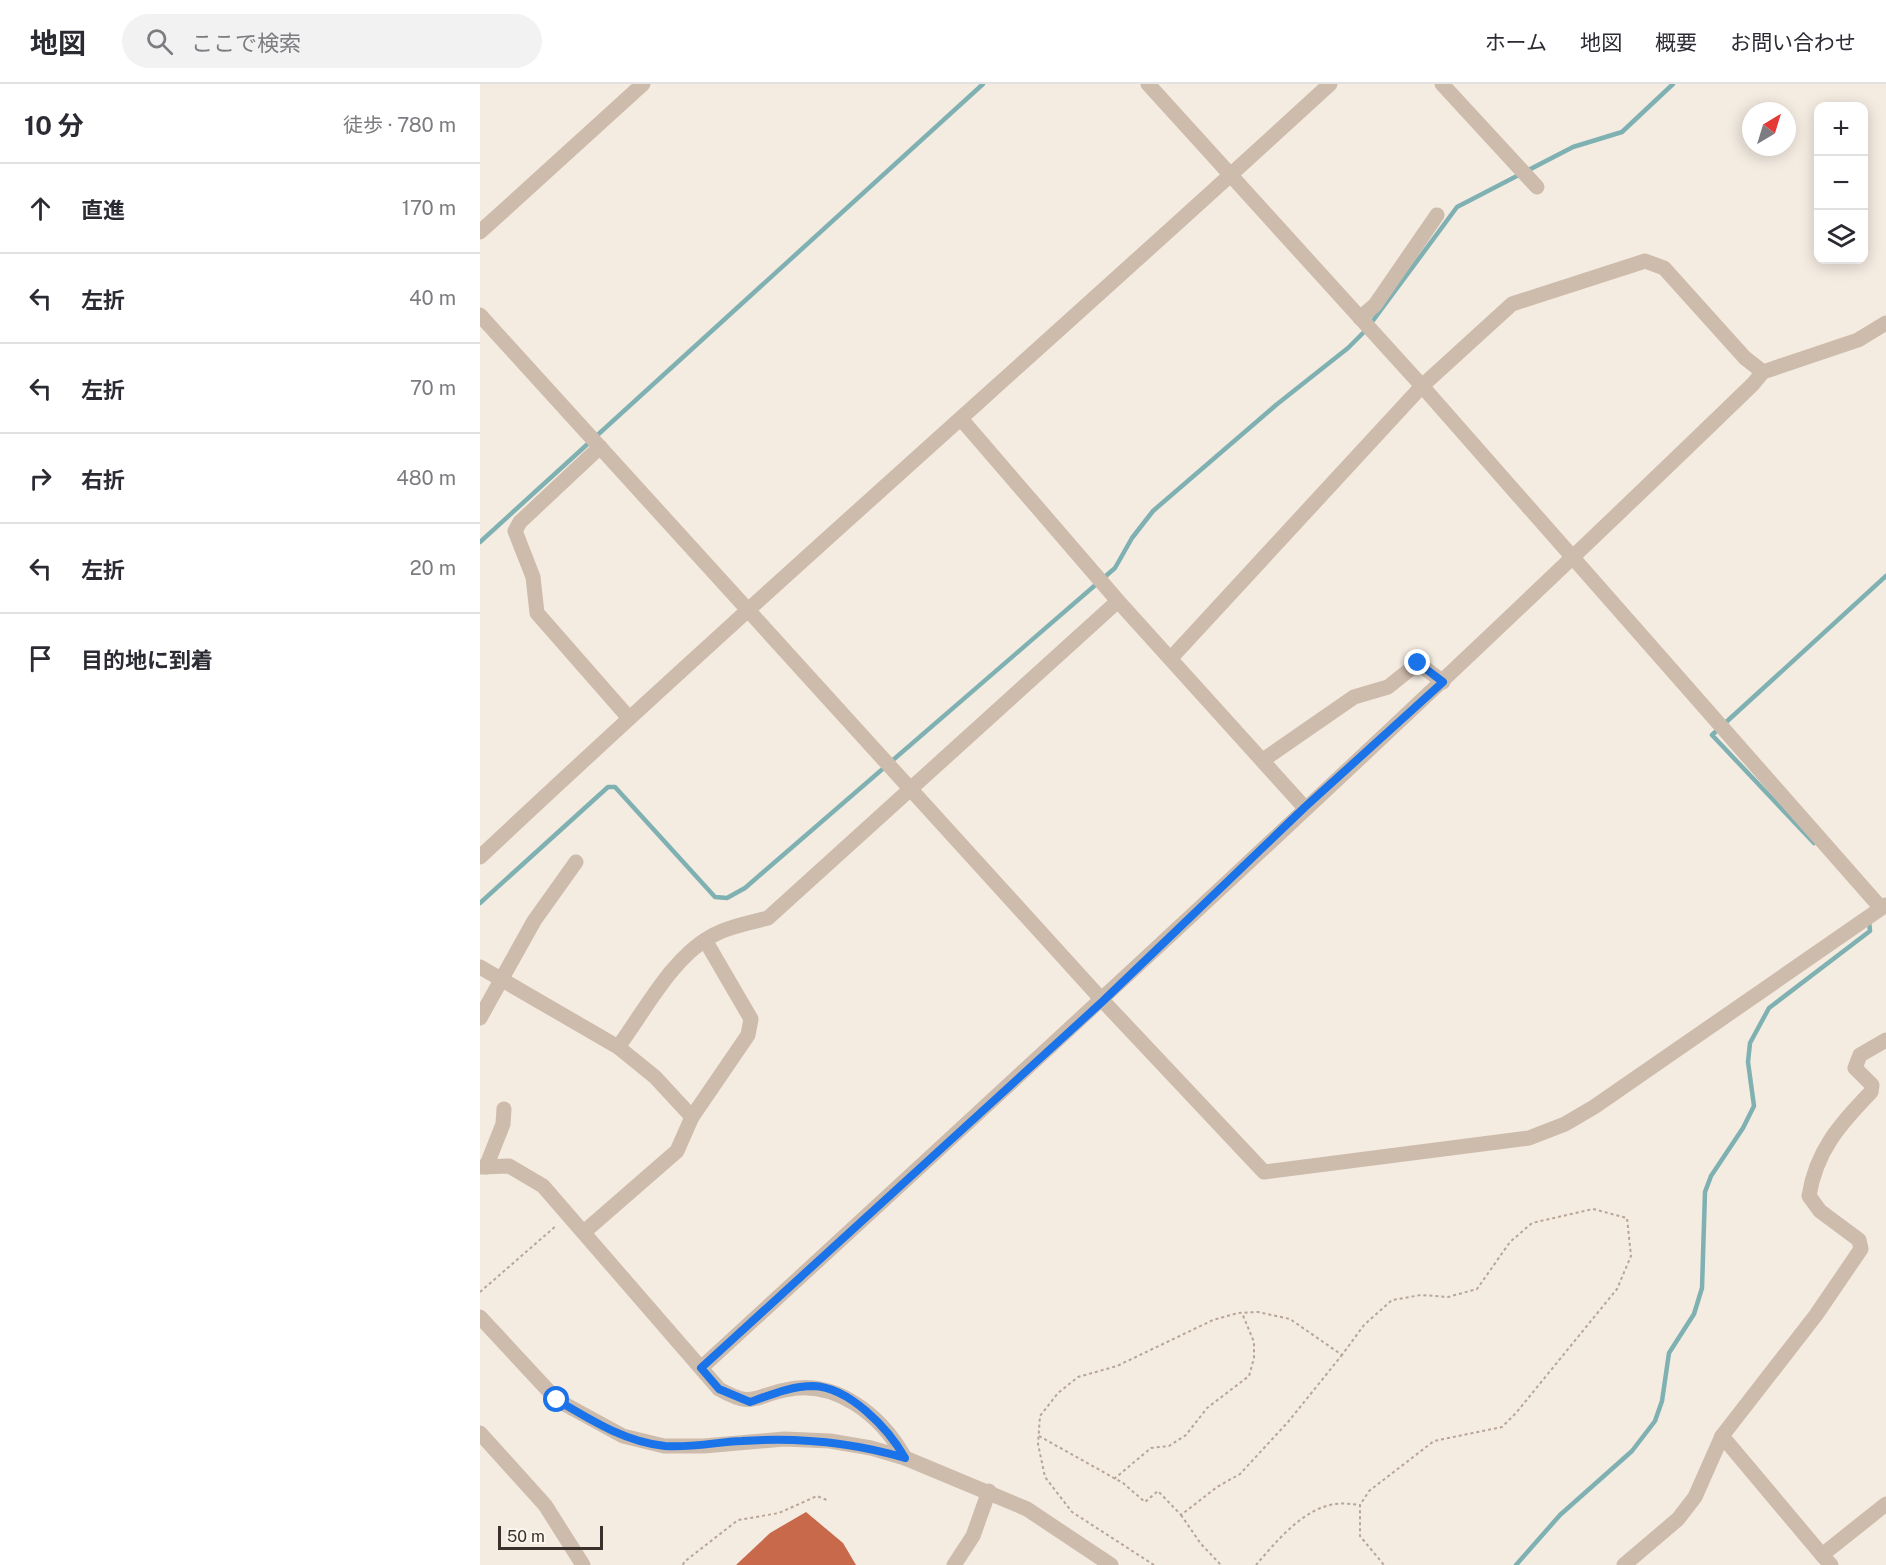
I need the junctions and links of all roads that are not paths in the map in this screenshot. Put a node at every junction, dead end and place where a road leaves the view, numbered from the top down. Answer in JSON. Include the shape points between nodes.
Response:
{"nodes":[{"id":1,"x":643,"y":84,"type":"edge"},
{"id":2,"x":1148,"y":84,"type":"edge"},
{"id":3,"x":1330,"y":84,"type":"edge"},
{"id":4,"x":1442,"y":84,"type":"edge"},
{"id":5,"x":1231,"y":175,"type":"junction"},
{"id":6,"x":1537,"y":187,"type":"dead end"},
{"id":7,"x":1437,"y":215,"type":"dead end"},
{"id":8,"x":480,"y":232,"type":"edge"},
{"id":9,"x":480,"y":315,"type":"edge"},
{"id":10,"x":1360,"y":318,"type":"junction"},
{"id":11,"x":1886,"y":323,"type":"edge"},
{"id":12,"x":1763,"y":372,"type":"junction"},
{"id":13,"x":1422,"y":386,"type":"junction"},
{"id":14,"x":962,"y":420,"type":"junction"},
{"id":15,"x":600,"y":447,"type":"junction"},
{"id":16,"x":1574,"y":558,"type":"junction"},
{"id":17,"x":1118,"y":601,"type":"junction"},
{"id":18,"x":748,"y":610,"type":"junction"},
{"id":19,"x":1172,"y":657,"type":"junction"},
{"id":20,"x":1443,"y":682,"type":"junction"},
{"id":21,"x":629,"y":718,"type":"junction"},
{"id":22,"x":1263,"y":760,"type":"junction"},
{"id":23,"x":909,"y":788,"type":"junction"},
{"id":24,"x":1305,"y":807,"type":"junction"},
{"id":25,"x":480,"y":857,"type":"edge"},
{"id":26,"x":576,"y":862,"type":"dead end"},
{"id":27,"x":1883,"y":906,"type":"edge"},
{"id":28,"x":705,"y":940,"type":"junction"},
{"id":29,"x":480,"y":967,"type":"edge"},
{"id":30,"x":504,"y":980,"type":"junction"},
{"id":31,"x":1103,"y":1001,"type":"junction"},
{"id":32,"x":480,"y":1018,"type":"edge"},
{"id":33,"x":1886,"y":1040,"type":"edge"},
{"id":34,"x":618,"y":1047,"type":"junction"},
{"id":35,"x":504,"y":1109,"type":"dead end"},
{"id":36,"x":692,"y":1116,"type":"junction"},
{"id":37,"x":483,"y":1167,"type":"edge"},
{"id":38,"x":584,"y":1232,"type":"junction"},
{"id":39,"x":480,"y":1317,"type":"edge"},
{"id":40,"x":701,"y":1368,"type":"junction"},
{"id":41,"x":480,"y":1433,"type":"edge"},
{"id":42,"x":1722,"y":1436,"type":"junction"},
{"id":43,"x":905,"y":1458,"type":"junction"},
{"id":44,"x":989,"y":1491,"type":"junction"},
{"id":45,"x":1886,"y":1504,"type":"edge"},
{"id":46,"x":1826,"y":1560,"type":"edge"},
{"id":47,"x":583,"y":1565,"type":"edge"},
{"id":48,"x":954,"y":1565,"type":"edge"},
{"id":49,"x":1111,"y":1565,"type":"edge"},
{"id":50,"x":1624,"y":1565,"type":"edge"}],
"edges":[{"from":1,"to":8,"type":"street"},
{"from":2,"to":5,"type":"street"},
{"from":3,"to":5,"type":"street"},
{"from":4,"to":6,"type":"street"},
{"from":5,"to":10,"type":"street"},
{"from":5,"to":14,"type":"street"},
{"from":7,"to":10,"type":"street","via":[[1375,305]]},
{"from":9,"to":15,"type":"street"},
{"from":10,"to":13,"type":"street"},
{"from":11,"to":12,"type":"street","via":[[1858,340]]},
{"from":12,"to":13,"type":"street","via":[[1745,358],[1664,268],[1645,261],[1512,304]]},
{"from":12,"to":16,"type":"street"},
{"from":13,"to":16,"type":"street"},
{"from":13,"to":19,"type":"street"},
{"from":14,"to":17,"type":"street"},
{"from":14,"to":18,"type":"street"},
{"from":15,"to":18,"type":"street"},
{"from":15,"to":21,"type":"street","via":[[515,531],[533,577],[537,613]]},
{"from":16,"to":20,"type":"street"},
{"from":16,"to":27,"type":"street"},
{"from":17,"to":19,"type":"street"},
{"from":17,"to":23,"type":"street"},
{"from":18,"to":21,"type":"street"},
{"from":18,"to":23,"type":"street"},
{"from":19,"to":22,"type":"street"},
{"from":20,"to":22,"type":"street","via":[[1418,663],[1388,687],[1354,697]]},
{"from":20,"to":24,"type":"street"},
{"from":21,"to":25,"type":"street"},
{"from":22,"to":24,"type":"street"},
{"from":23,"to":28,"type":"street","via":[[768,918]]},
{"from":23,"to":31,"type":"street"},
{"from":24,"to":31,"type":"street"},
{"from":26,"to":30,"type":"street","via":[[534,921]]},
{"from":27,"to":31,"type":"street","via":[[1564,1124],[1529,1138],[1264,1172]]},
{"from":28,"to":34,"type":"street","via":[[673,968]]},
{"from":28,"to":36,"type":"street","via":[[751,1019],[748,1035]]},
{"from":29,"to":30,"type":"street"},
{"from":30,"to":32,"type":"street"},
{"from":30,"to":34,"type":"street"},
{"from":31,"to":40,"type":"street"},
{"from":33,"to":42,"type":"street","via":[[1860,1055],[1855,1068],[1872,1085],[1870,1092],[1842,1122],[1813,1170],[1809,1196],[1820,1210],[1859,1240],[1861,1249],[1816,1315]]},
{"from":34,"to":36,"type":"street","via":[[655,1077]]},
{"from":35,"to":37,"type":"street","via":[[503,1124]]},
{"from":36,"to":38,"type":"street","via":[[677,1151]]},
{"from":37,"to":38,"type":"street","via":[[509,1166],[527,1175],[543,1186]]},
{"from":38,"to":40,"type":"street"},
{"from":39,"to":43,"type":"street","via":[[557,1400],[623,1436],[664,1446],[784,1438],[830,1441]]},
{"from":40,"to":43,"type":"street","via":[[719,1389],[750,1402],[784,1390],[814,1386],[839,1393],[862,1409],[897,1444]]},
{"from":41,"to":47,"type":"street","via":[[545,1505]]},
{"from":42,"to":46,"type":"street"},
{"from":42,"to":50,"type":"street","via":[[1695,1497],[1678,1519]]},
{"from":43,"to":44,"type":"street"},
{"from":44,"to":48,"type":"street","via":[[973,1536]]},
{"from":44,"to":49,"type":"street","via":[[1027,1509]]},
{"from":45,"to":46,"type":"street"}]}
